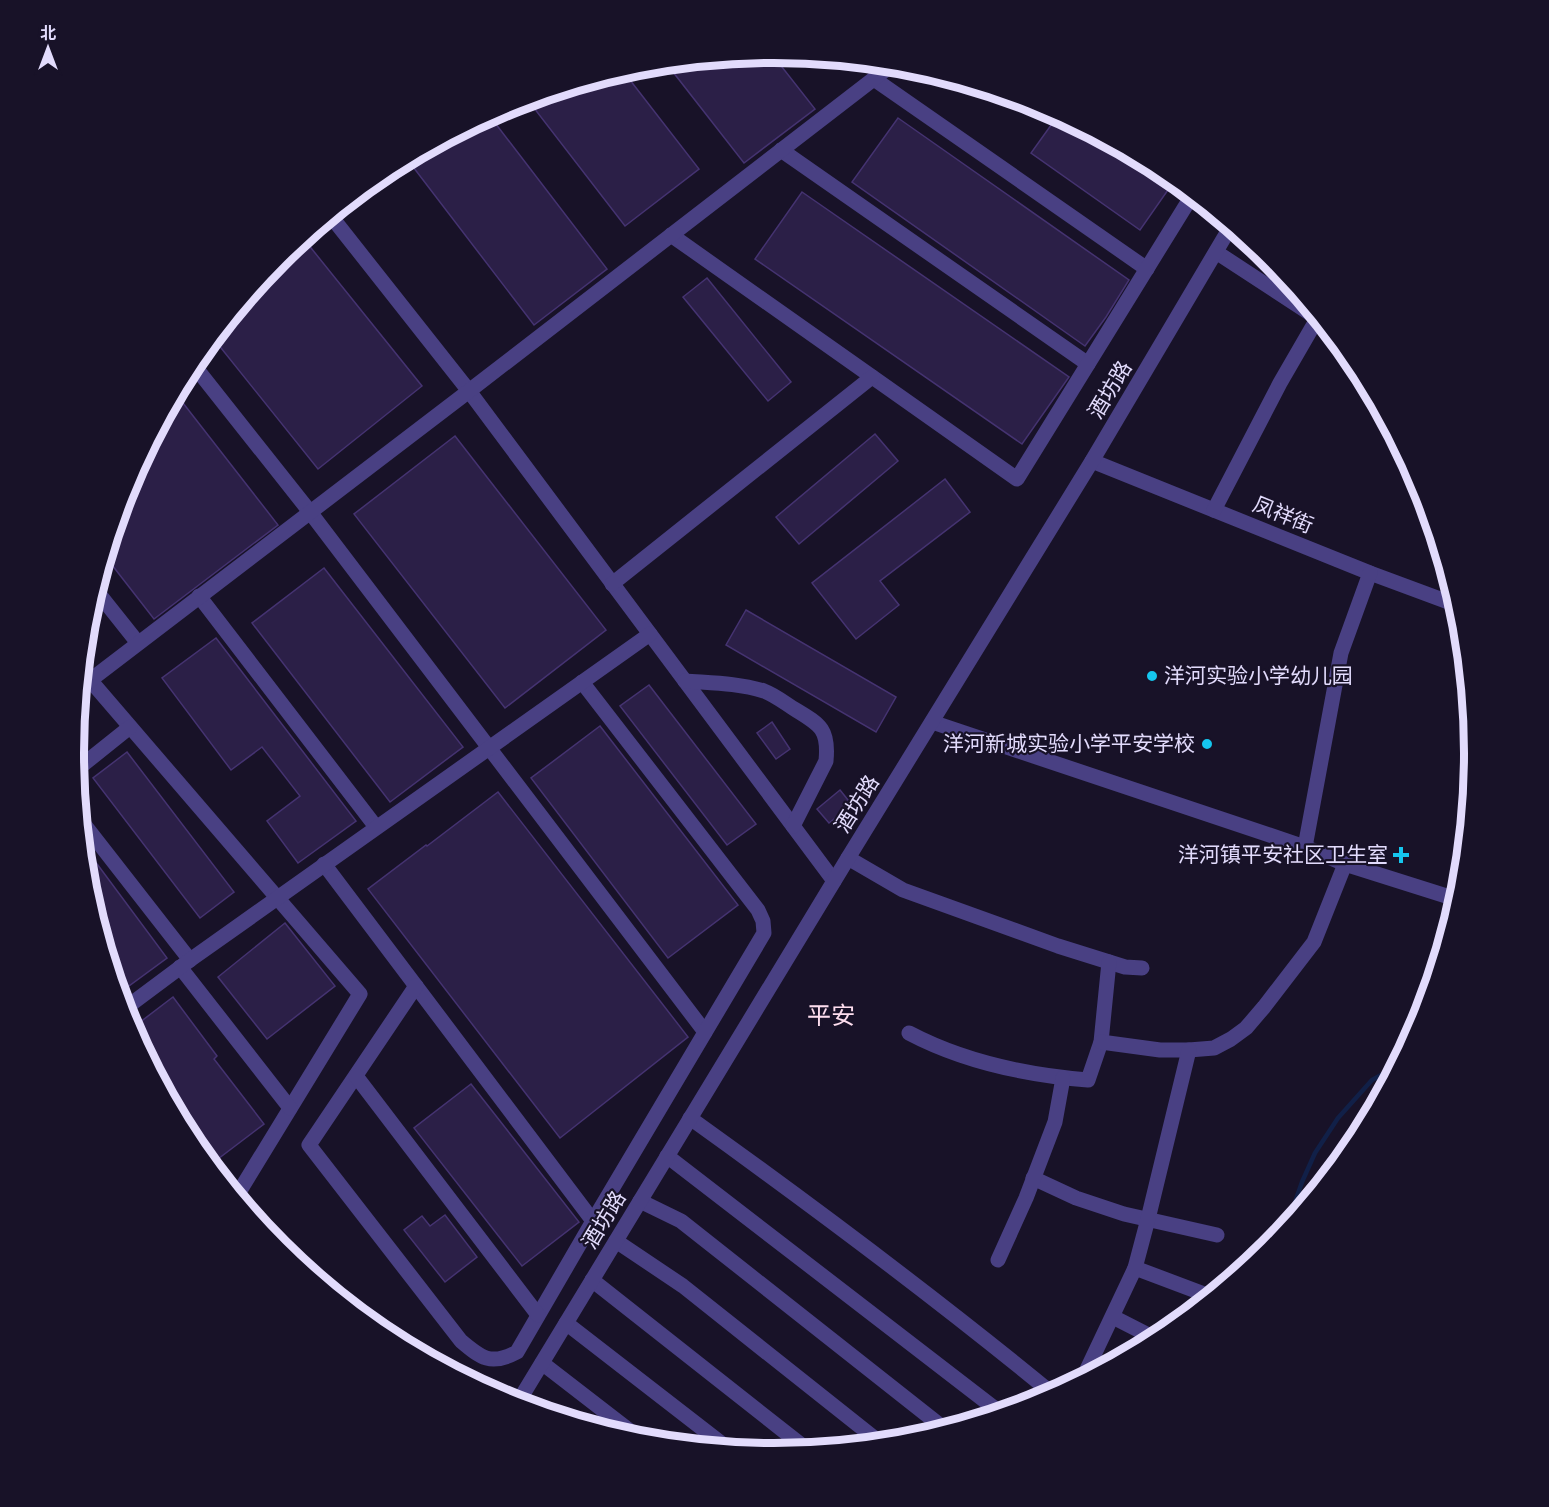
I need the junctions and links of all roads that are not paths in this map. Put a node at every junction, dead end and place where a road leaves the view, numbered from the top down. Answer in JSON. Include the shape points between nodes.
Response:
{"nodes":[{"id":1,"x":883,"y":72,"type":"edge"},
{"id":2,"x":874,"y":79,"type":"junction"},
{"id":3,"x":781,"y":150,"type":"junction"},
{"id":4,"x":1189,"y":201,"type":"edge"},
{"id":5,"x":335,"y":221,"type":"edge"},
{"id":6,"x":1228,"y":232,"type":"edge"},
{"id":7,"x":671,"y":235,"type":"junction"},
{"id":8,"x":1216,"y":252,"type":"junction"},
{"id":9,"x":1147,"y":269,"type":"junction"},
{"id":10,"x":1302,"y":308,"type":"edge"},
{"id":11,"x":1316,"y":326,"type":"edge"},
{"id":12,"x":1088,"y":364,"type":"junction"},
{"id":13,"x":199,"y":372,"type":"edge"},
{"id":14,"x":872,"y":377,"type":"junction"},
{"id":15,"x":469,"y":391,"type":"junction"},
{"id":16,"x":1092,"y":461,"type":"junction"},
{"id":17,"x":1214,"y":510,"type":"junction"},
{"id":18,"x":310,"y":512,"type":"junction"},
{"id":19,"x":1370,"y":573,"type":"junction"},
{"id":20,"x":612,"y":584,"type":"junction"},
{"id":21,"x":200,"y":596,"type":"junction"},
{"id":22,"x":102,"y":598,"type":"edge"},
{"id":23,"x":1448,"y":602,"type":"edge"},
{"id":24,"x":650,"y":634,"type":"junction"},
{"id":25,"x":138,"y":643,"type":"junction"},
{"id":26,"x":685,"y":681,"type":"junction"},
{"id":27,"x":88,"y":682,"type":"edge"},
{"id":28,"x":582,"y":682,"type":"junction"},
{"id":29,"x":87,"y":686,"type":"edge"},
{"id":30,"x":932,"y":722,"type":"junction"},
{"id":31,"x":130,"y":727,"type":"junction"},
{"id":32,"x":488,"y":748,"type":"junction"},
{"id":33,"x":84,"y":764,"type":"edge"},
{"id":34,"x":793,"y":826,"type":"junction"},
{"id":35,"x":376,"y":827,"type":"junction"},
{"id":36,"x":89,"y":831,"type":"edge"},
{"id":37,"x":1305,"y":847,"type":"junction"},
{"id":38,"x":848,"y":858,"type":"junction"},
{"id":39,"x":324,"y":864,"type":"junction"},
{"id":40,"x":1345,"y":864,"type":"junction"},
{"id":41,"x":834,"y":881,"type":"junction"},
{"id":42,"x":1450,"y":897,"type":"edge"},
{"id":43,"x":277,"y":898,"type":"junction"},
{"id":44,"x":1109,"y":962,"type":"junction"},
{"id":45,"x":185,"y":963,"type":"junction"},
{"id":46,"x":1142,"y":968,"type":"dead end"},
{"id":47,"x":416,"y":986,"type":"junction"},
{"id":48,"x":132,"y":1003,"type":"edge"},
{"id":49,"x":705,"y":1032,"type":"junction"},
{"id":50,"x":909,"y":1033,"type":"dead end"},
{"id":51,"x":1101,"y":1042,"type":"junction"},
{"id":52,"x":1189,"y":1050,"type":"junction"},
{"id":53,"x":356,"y":1076,"type":"junction"},
{"id":54,"x":1063,"y":1078,"type":"junction"},
{"id":55,"x":290,"y":1108,"type":"junction"},
{"id":56,"x":690,"y":1118,"type":"junction"},
{"id":57,"x":668,"y":1156,"type":"junction"},
{"id":58,"x":1033,"y":1178,"type":"junction"},
{"id":59,"x":240,"y":1190,"type":"edge"},
{"id":60,"x":640,"y":1201,"type":"junction"},
{"id":61,"x":1148,"y":1219,"type":"junction"},
{"id":62,"x":593,"y":1221,"type":"junction"},
{"id":63,"x":1217,"y":1235,"type":"dead end"},
{"id":64,"x":616,"y":1241,"type":"junction"},
{"id":65,"x":998,"y":1260,"type":"dead end"},
{"id":66,"x":1135,"y":1268,"type":"junction"},
{"id":67,"x":592,"y":1280,"type":"junction"},
{"id":68,"x":1204,"y":1294,"type":"edge"},
{"id":69,"x":538,"y":1315,"type":"junction"},
{"id":70,"x":1113,"y":1317,"type":"junction"},
{"id":71,"x":566,"y":1323,"type":"junction"},
{"id":72,"x":1147,"y":1335,"type":"edge"},
{"id":73,"x":542,"y":1363,"type":"junction"},
{"id":74,"x":1098,"y":1363,"type":"edge"},
{"id":75,"x":1046,"y":1388,"type":"edge"},
{"id":76,"x":522,"y":1396,"type":"edge"},
{"id":77,"x":994,"y":1408,"type":"edge"},
{"id":78,"x":938,"y":1424,"type":"edge"},
{"id":79,"x":624,"y":1427,"type":"edge"},
{"id":80,"x":873,"y":1437,"type":"edge"},
{"id":81,"x":720,"y":1442,"type":"edge"},
{"id":82,"x":799,"y":1443,"type":"edge"}],
"edges":[{"from":1,"to":2,"type":"street"},
{"from":2,"to":3,"type":"street"},
{"from":2,"to":9,"type":"street"},
{"from":3,"to":7,"type":"street"},
{"from":3,"to":12,"type":"street"},
{"from":4,"to":9,"type":"street"},
{"from":5,"to":15,"type":"street"},
{"from":6,"to":8,"type":"street","name":"酒坊路"},
{"from":7,"to":14,"type":"street"},
{"from":7,"to":15,"type":"street"},
{"from":8,"to":10,"type":"street"},
{"from":8,"to":16,"type":"street","name":"酒坊路"},
{"from":9,"to":12,"type":"street"},
{"from":11,"to":17,"type":"street","via":[[1280,383]]},
{"from":12,"to":14,"type":"street","via":[[1017,479]]},
{"from":13,"to":18,"type":"street"},
{"from":14,"to":20,"type":"street"},
{"from":15,"to":18,"type":"street"},
{"from":15,"to":20,"type":"street"},
{"from":16,"to":17,"type":"street","name":"凤祥街"},
{"from":16,"to":30,"type":"street","name":"酒坊路"},
{"from":17,"to":19,"type":"street","name":"凤祥街"},
{"from":18,"to":21,"type":"street"},
{"from":18,"to":32,"type":"street"},
{"from":19,"to":23,"type":"street","name":"凤祥街"},
{"from":19,"to":37,"type":"street","via":[[1341,653]]},
{"from":20,"to":24,"type":"street"},
{"from":21,"to":25,"type":"street"},
{"from":21,"to":35,"type":"street"},
{"from":22,"to":25,"type":"street"},
{"from":24,"to":26,"type":"street"},
{"from":24,"to":28,"type":"street"},
{"from":25,"to":27,"type":"street"},
{"from":26,"to":34,"type":"street"},
{"from":26,"to":34,"type":"street","via":[[739,685],[766,692],[818,724],[825,736],[826,761]]},
{"from":28,"to":32,"type":"street"},
{"from":28,"to":49,"type":"street","via":[[764,921],[764,933]]},
{"from":29,"to":31,"type":"street"},
{"from":30,"to":37,"type":"street"},
{"from":30,"to":38,"type":"street","name":"酒坊路"},
{"from":31,"to":33,"type":"street"},
{"from":31,"to":43,"type":"street"},
{"from":32,"to":35,"type":"street"},
{"from":32,"to":49,"type":"street"},
{"from":34,"to":41,"type":"street"},
{"from":35,"to":39,"type":"street"},
{"from":36,"to":45,"type":"street"},
{"from":37,"to":40,"type":"street"},
{"from":38,"to":41,"type":"street","name":"酒坊路"},
{"from":38,"to":44,"type":"street","via":[[903,890]]},
{"from":39,"to":43,"type":"street"},
{"from":39,"to":47,"type":"street"},
{"from":40,"to":42,"type":"street"},
{"from":40,"to":52,"type":"street","via":[[1314,942],[1264,1007],[1231,1039],[1214,1048]]},
{"from":41,"to":56,"type":"street","name":"酒坊路"},
{"from":43,"to":45,"type":"street"},
{"from":43,"to":55,"type":"street","via":[[360,994]]},
{"from":44,"to":46,"type":"street"},
{"from":44,"to":51,"type":"street"},
{"from":45,"to":48,"type":"street"},
{"from":45,"to":55,"type":"street"},
{"from":47,"to":53,"type":"street"},
{"from":47,"to":62,"type":"street"},
{"from":49,"to":62,"type":"street"},
{"from":50,"to":54,"type":"street","via":[[981,1063]]},
{"from":51,"to":52,"type":"street"},
{"from":51,"to":54,"type":"street","via":[[1088,1080]]},
{"from":52,"to":61,"type":"street"},
{"from":53,"to":69,"type":"street"},
{"from":53,"to":69,"type":"street","via":[[309,1145],[316,1155],[472,1351],[486,1359],[505,1359],[517,1352]]},
{"from":54,"to":58,"type":"street","via":[[1055,1122]]},
{"from":55,"to":59,"type":"street"},
{"from":56,"to":57,"type":"street","name":"酒坊路"},
{"from":56,"to":75,"type":"street","via":[[792,1191]]},
{"from":57,"to":60,"type":"street","name":"酒坊路"},
{"from":57,"to":77,"type":"street"},
{"from":58,"to":61,"type":"street","via":[[1076,1198]]},
{"from":58,"to":65,"type":"street"},
{"from":60,"to":64,"type":"street","name":"酒坊路"},
{"from":60,"to":78,"type":"street","via":[[681,1221]]},
{"from":61,"to":63,"type":"street"},
{"from":61,"to":66,"type":"street"},
{"from":62,"to":69,"type":"street"},
{"from":64,"to":67,"type":"street","name":"酒坊路"},
{"from":64,"to":80,"type":"street","via":[[683,1286]]},
{"from":66,"to":68,"type":"street"},
{"from":66,"to":70,"type":"street"},
{"from":67,"to":71,"type":"street","name":"酒坊路"},
{"from":67,"to":82,"type":"street"},
{"from":70,"to":72,"type":"street"},
{"from":70,"to":74,"type":"street"},
{"from":71,"to":73,"type":"street","name":"酒坊路"},
{"from":71,"to":81,"type":"street"},
{"from":73,"to":76,"type":"street","name":"酒坊路"},
{"from":73,"to":79,"type":"street"}]}
